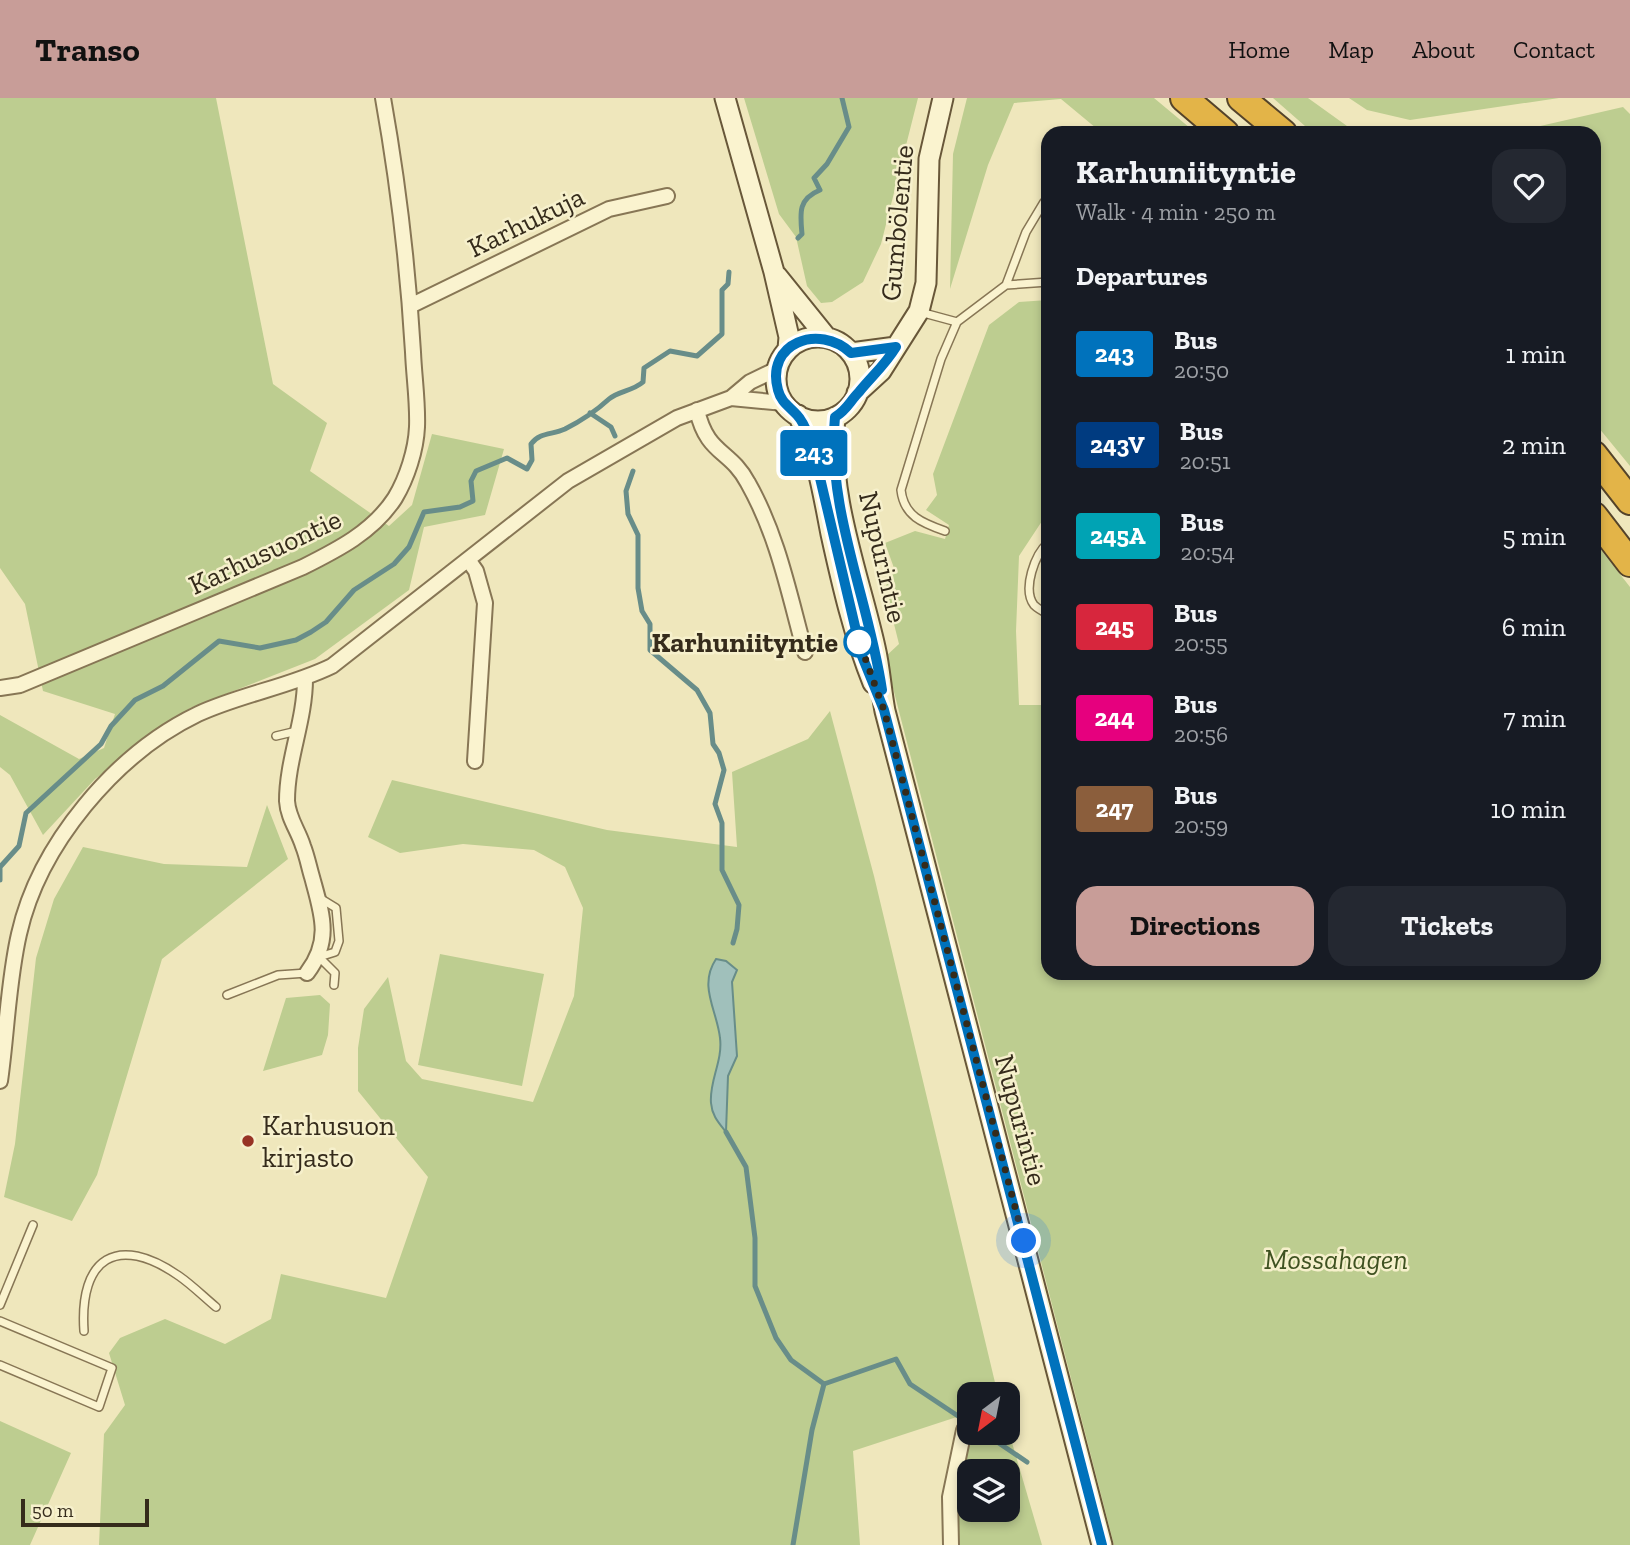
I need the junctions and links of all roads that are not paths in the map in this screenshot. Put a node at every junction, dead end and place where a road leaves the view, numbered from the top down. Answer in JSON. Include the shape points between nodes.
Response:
{"nodes":[{"id":1,"x":383,"y":98,"type":"edge"},
{"id":2,"x":725,"y":98,"type":"edge"},
{"id":3,"x":943,"y":98,"type":"edge"},
{"id":4,"x":1184,"y":98,"type":"edge"},
{"id":5,"x":1241,"y":98,"type":"edge"},
{"id":6,"x":1217,"y":126,"type":"edge"},
{"id":7,"x":1275,"y":126,"type":"edge"},
{"id":8,"x":667,"y":196,"type":"dead end"},
{"id":9,"x":1041,"y":207,"type":"edge"},
{"id":10,"x":774,"y":272,"type":"junction"},
{"id":11,"x":1041,"y":282,"type":"edge"},
{"id":12,"x":1006,"y":285,"type":"junction"},
{"id":13,"x":410,"y":306,"type":"junction"},
{"id":14,"x":919,"y":312,"type":"junction"},
{"id":15,"x":957,"y":322,"type":"junction"},
{"id":16,"x":827,"y":338,"type":"junction"},
{"id":17,"x":896,"y":347,"type":"junction"},
{"id":18,"x":788,"y":349,"type":"junction"},
{"id":19,"x":851,"y":353,"type":"junction"},
{"id":20,"x":777,"y":369,"type":"junction"},
{"id":21,"x":857,"y":393,"type":"junction"},
{"id":22,"x":731,"y":398,"type":"junction"},
{"id":23,"x":791,"y":409,"type":"junction"},
{"id":24,"x":697,"y":410,"type":"junction"},
{"id":25,"x":835,"y":417,"type":"junction"},
{"id":26,"x":1601,"y":464,"type":"edge"},
{"id":27,"x":1630,"y":501,"type":"edge"},
{"id":28,"x":1601,"y":525,"type":"edge"},
{"id":29,"x":945,"y":531,"type":"dead end"},
{"id":30,"x":1041,"y":549,"type":"edge"},
{"id":31,"x":469,"y":561,"type":"junction"},
{"id":32,"x":1630,"y":563,"type":"edge"},
{"id":33,"x":1041,"y":609,"type":"edge"},
{"id":34,"x":805,"y":652,"type":"dead end"},
{"id":35,"x":305,"y":679,"type":"junction"},
{"id":36,"x":0,"y":688,"type":"edge"},
{"id":37,"x":884,"y":710,"type":"junction"},
{"id":38,"x":301,"y":730,"type":"junction"},
{"id":39,"x":276,"y":736,"type":"dead end"},
{"id":40,"x":475,"y":761,"type":"dead end"},
{"id":41,"x":319,"y":957,"type":"junction"},
{"id":42,"x":307,"y":973,"type":"joint"},
{"id":43,"x":334,"y":985,"type":"dead end"},
{"id":44,"x":227,"y":995,"type":"dead end"},
{"id":45,"x":0,"y":1081,"type":"edge"},
{"id":46,"x":33,"y":1225,"type":"dead end"},
{"id":47,"x":0,"y":1305,"type":"edge"},
{"id":48,"x":216,"y":1307,"type":"dead end"},
{"id":49,"x":0,"y":1321,"type":"edge"},
{"id":50,"x":84,"y":1331,"type":"dead end"},
{"id":51,"x":0,"y":1365,"type":"edge"},
{"id":52,"x":961,"y":1446,"type":"edge"},
{"id":53,"x":951,"y":1545,"type":"edge"},
{"id":54,"x":1102,"y":1545,"type":"edge"}],
"edges":[{"from":1,"to":13,"type":"street","name":"Karhusuontie"},
{"from":2,"to":10,"type":"main road"},
{"from":3,"to":14,"type":"main road","name":"Gumbölentie","via":[[929,159],[926,283]]},
{"from":4,"to":6,"type":"highway"},
{"from":5,"to":7,"type":"highway"},
{"from":8,"to":13,"type":"street","name":"Karhukuja","via":[[609,209]]},
{"from":9,"to":12,"type":"lane"},
{"from":10,"to":16,"type":"main road"},
{"from":10,"to":18,"type":"main road"},
{"from":11,"to":12,"type":"lane"},
{"from":12,"to":15,"type":"lane"},
{"from":13,"to":36,"type":"street","name":"Karhusuontie","via":[[417,428],[410,464],[395,497],[374,524],[303,567],[20,685]]},
{"from":14,"to":15,"type":"lane"},
{"from":14,"to":17,"type":"main road","name":"Gumbölentie"},
{"from":15,"to":29,"type":"lane","via":[[933,382],[901,490],[911,515]]},
{"from":16,"to":18,"type":"main road","via":[[813,337]]},
{"from":16,"to":19,"type":"main road"},
{"from":17,"to":19,"type":"main road"},
{"from":17,"to":21,"type":"main road","name":"Gumbölentie","via":[[881,371]]},
{"from":18,"to":20,"type":"main road"},
{"from":19,"to":21,"type":"main road","via":[[858,365]]},
{"from":20,"to":22,"type":"street"},
{"from":20,"to":23,"type":"main road","via":[[776,380]]},
{"from":21,"to":25,"type":"main road"},
{"from":22,"to":23,"type":"street"},
{"from":22,"to":24,"type":"street"},
{"from":23,"to":25,"type":"main road","via":[[810,420]]},
{"from":23,"to":37,"type":"main road","name":"Nupurintie","via":[[812,444],[862,656]]},
{"from":24,"to":31,"type":"street","via":[[568,481]]},
{"from":24,"to":34,"type":"street","via":[[702,432],[716,451],[739,468],[764,515],[780,553]]},
{"from":25,"to":37,"type":"main road","name":"Nupurintie","via":[[832,447],[847,536],[876,650]]},
{"from":26,"to":27,"type":"highway"},
{"from":28,"to":32,"type":"highway"},
{"from":30,"to":33,"type":"lane","via":[[1030,591]]},
{"from":31,"to":35,"type":"street","via":[[347,657]]},
{"from":31,"to":40,"type":"street","via":[[485,603]]},
{"from":35,"to":38,"type":"street"},
{"from":35,"to":45,"type":"street","via":[[195,715],[104,782],[66,831],[37,884],[20,932]]},
{"from":37,"to":54,"type":"main road","name":"Nupurintie"},
{"from":38,"to":39,"type":"lane"},
{"from":38,"to":41,"type":"street","via":[[289,769],[287,804],[318,897],[323,933]]},
{"from":41,"to":42,"type":"street"},
{"from":41,"to":43,"type":"lane","via":[[335,973]]},
{"from":42,"to":44,"type":"lane","via":[[278,975]]},
{"from":46,"to":47,"type":"lane"},
{"from":48,"to":50,"type":"lane","via":[[178,1275],[128,1255],[102,1262],[87,1282]]},
{"from":49,"to":51,"type":"lane","via":[[112,1368],[99,1407]]},
{"from":52,"to":53,"type":"street","via":[[950,1497]]}]}
